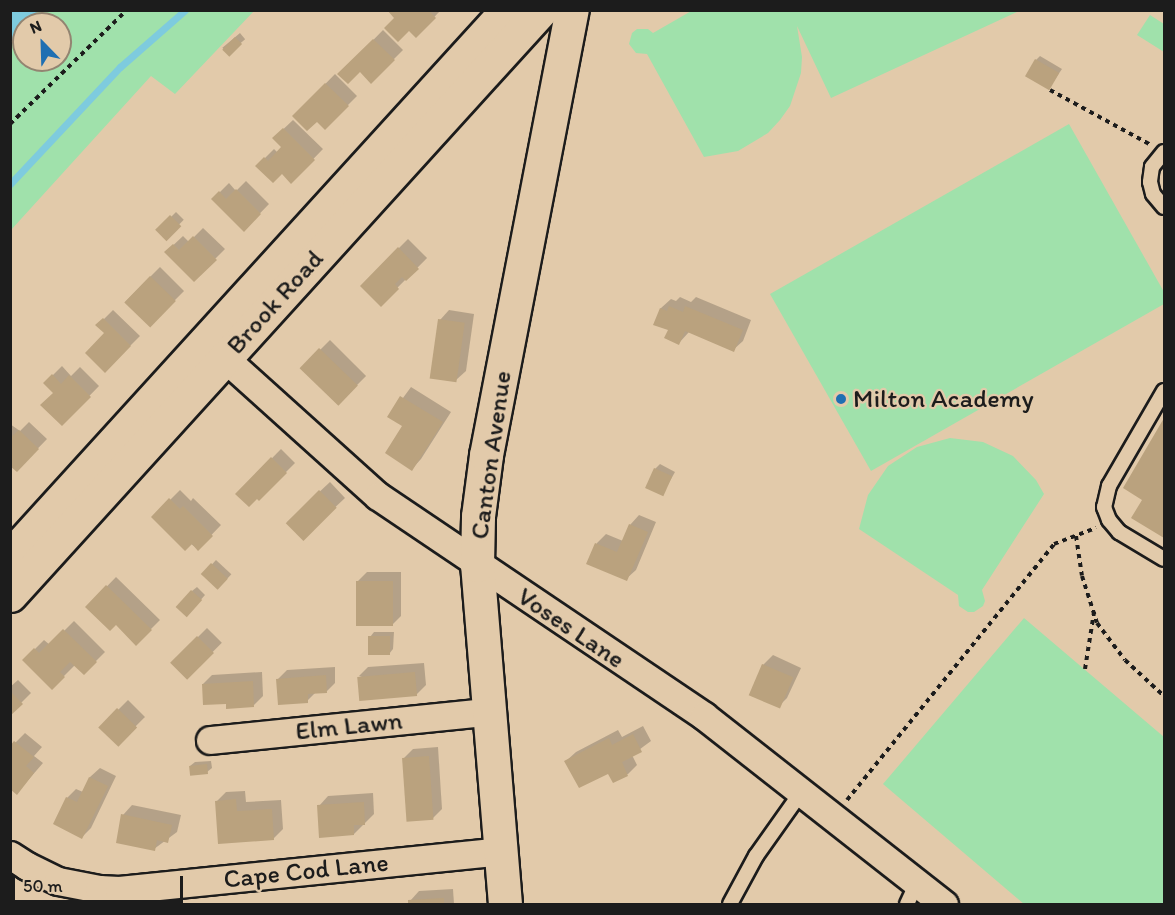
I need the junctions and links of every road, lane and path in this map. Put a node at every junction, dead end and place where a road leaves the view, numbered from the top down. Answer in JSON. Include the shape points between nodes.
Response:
{"nodes":[{"id":1,"x":127,"y":10,"type":"edge"},
{"id":2,"x":507,"y":10,"type":"edge"},
{"id":3,"x":541,"y":10,"type":"edge"},
{"id":4,"x":572,"y":10,"type":"edge"},
{"id":5,"x":1050,"y":90,"type":"dead end"},
{"id":6,"x":10,"y":124,"type":"edge"},
{"id":7,"x":1164,"y":153,"type":"edge"},
{"id":8,"x":1164,"y":207,"type":"edge"},
{"id":9,"x":215,"y":350,"type":"junction"},
{"id":10,"x":1164,"y":391,"type":"edge"},
{"id":11,"x":1109,"y":520,"type":"junction"},
{"id":12,"x":1076,"y":536,"type":"junction"},
{"id":13,"x":10,"y":556,"type":"edge"},
{"id":14,"x":1164,"y":559,"type":"edge"},
{"id":15,"x":477,"y":565,"type":"junction"},
{"id":16,"x":10,"y":595,"type":"edge"},
{"id":17,"x":1094,"y":612,"type":"junction"},
{"id":18,"x":1085,"y":669,"type":"dead end"},
{"id":19,"x":1164,"y":696,"type":"edge"},
{"id":20,"x":488,"y":712,"type":"junction"},
{"id":21,"x":210,"y":740,"type":"dead end"},
{"id":22,"x":866,"y":777,"type":"dead end"},
{"id":23,"x":802,"y":791,"type":"junction"},
{"id":24,"x":500,"y":851,"type":"junction"},
{"id":25,"x":10,"y":855,"type":"edge"},
{"id":26,"x":912,"y":893,"type":"edge"},
{"id":27,"x":505,"y":904,"type":"edge"},
{"id":28,"x":730,"y":904,"type":"edge"},
{"id":29,"x":944,"y":904,"type":"edge"}],
"edges":[{"from":1,"to":6,"type":"path"},
{"from":2,"to":9,"type":"main road","name":"Brook Road"},
{"from":3,"to":9,"type":"main road","name":"Brook Road"},
{"from":4,"to":15,"type":"main road","name":"Canton Avenue","via":[[486,455]]},
{"from":5,"to":7,"type":"path"},
{"from":7,"to":8,"type":"lane","via":[[1152,167],[1150,182],[1153,194]]},
{"from":9,"to":13,"type":"main road","name":"Brook Road"},
{"from":9,"to":15,"type":"street","name":"Voses Lane","via":[[362,484]]},
{"from":9,"to":16,"type":"main road","name":"Brook Road"},
{"from":10,"to":11,"type":"lane","via":[[1109,486],[1104,507]]},
{"from":11,"to":12,"type":"path"},
{"from":11,"to":14,"type":"lane","via":[[1125,537]]},
{"from":12,"to":17,"type":"path","via":[[1082,576]]},
{"from":12,"to":22,"type":"path","via":[[1054,544]]},
{"from":15,"to":20,"type":"main road","name":"Canton Avenue"},
{"from":15,"to":23,"type":"street","name":"Voses Lane","via":[[704,716]]},
{"from":17,"to":18,"type":"path"},
{"from":17,"to":19,"type":"path","via":[[1125,660]]},
{"from":20,"to":21,"type":"street","name":"Elm Lawn"},
{"from":20,"to":24,"type":"main road","name":"Canton Avenue"},
{"from":23,"to":26,"type":"street","name":"Voses Lane"},
{"from":23,"to":28,"type":"lane","via":[[756,856]]},
{"from":24,"to":25,"type":"street","name":"Cape Cod Lane","via":[[119,890],[58,881]]},
{"from":24,"to":27,"type":"main road","name":"Canton Avenue"},
{"from":26,"to":29,"type":"street","name":"Voses Lane"}]}
